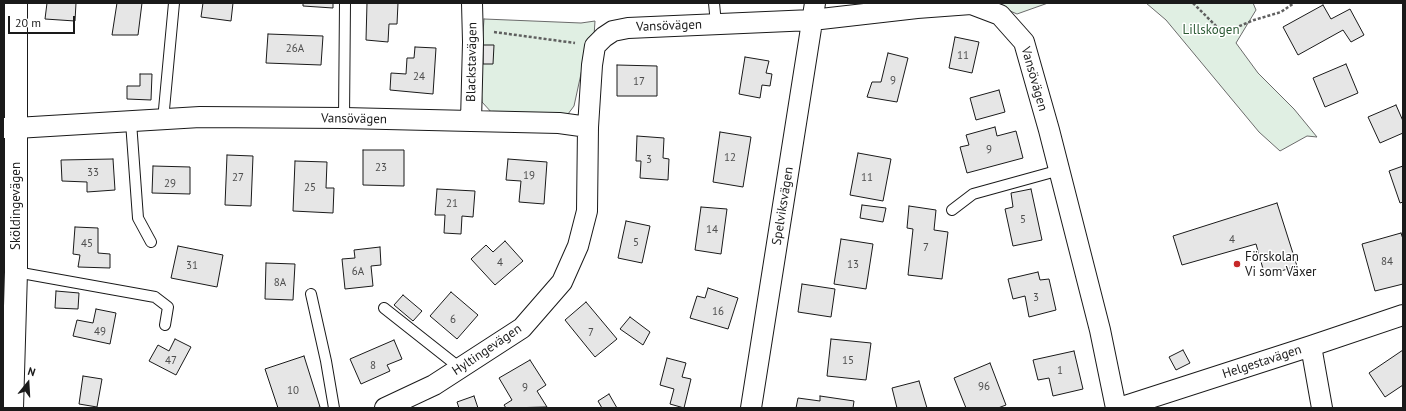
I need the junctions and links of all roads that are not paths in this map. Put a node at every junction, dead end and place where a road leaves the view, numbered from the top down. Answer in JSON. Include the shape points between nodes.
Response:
{"nodes":[{"id":1,"x":16,"y":3,"type":"edge"},
{"id":2,"x":174,"y":3,"type":"edge"},
{"id":3,"x":345,"y":3,"type":"edge"},
{"id":4,"x":472,"y":3,"type":"edge"},
{"id":5,"x":714,"y":3,"type":"edge"},
{"id":6,"x":813,"y":11,"type":"edge"},
{"id":7,"x":716,"y":24,"type":"junction"},
{"id":8,"x":344,"y":118,"type":"junction"},
{"id":9,"x":164,"y":120,"type":"junction"},
{"id":10,"x":471,"y":121,"type":"junction"},
{"id":11,"x":131,"y":122,"type":"junction"},
{"id":12,"x":588,"y":127,"type":"junction"},
{"id":13,"x":9,"y":128,"type":"edge"},
{"id":14,"x":1060,"y":170,"type":"junction"},
{"id":15,"x":952,"y":210,"type":"dead end"},
{"id":16,"x":151,"y":242,"type":"dead end"},
{"id":17,"x":16,"y":272,"type":"junction"},
{"id":18,"x":311,"y":294,"type":"dead end"},
{"id":19,"x":384,"y":308,"type":"dead end"},
{"id":20,"x":9,"y":314,"type":"edge"},
{"id":21,"x":1403,"y":315,"type":"edge"},
{"id":22,"x":165,"y":325,"type":"dead end"},
{"id":23,"x":1311,"y":346,"type":"junction"},
{"id":24,"x":460,"y":368,"type":"junction"},
{"id":25,"x":9,"y":405,"type":"edge"},
{"id":26,"x":334,"y":408,"type":"edge"},
{"id":27,"x":385,"y":408,"type":"edge"},
{"id":28,"x":751,"y":408,"type":"edge"},
{"id":29,"x":1116,"y":408,"type":"edge"},
{"id":30,"x":1119,"y":408,"type":"edge"},
{"id":31,"x":1322,"y":408,"type":"edge"}],
"edges":[{"from":1,"to":13,"type":"street","name":"Sköldingevägen"},
{"from":2,"to":9,"type":"lane"},
{"from":3,"to":8,"type":"lane"},
{"from":4,"to":10,"type":"street","name":"Blackstavägen"},
{"from":5,"to":7,"type":"lane"},
{"from":6,"to":7,"type":"street","name":"Vansövägen"},
{"from":6,"to":14,"type":"street","name":"Vansövägen","via":[[971,4],[1000,15],[1024,42]]},
{"from":6,"to":28,"type":"street","name":"Spelviksvägen"},
{"from":7,"to":12,"type":"street","name":"Vansövägen","via":[[628,28],[604,36],[595,46]]},
{"from":8,"to":9,"type":"street","name":"Vansövägen","via":[[200,117]]},
{"from":8,"to":10,"type":"street","name":"Vansövägen"},
{"from":9,"to":11,"type":"street","name":"Vansövägen"},
{"from":10,"to":12,"type":"street","name":"Vansövägen","via":[[559,123]]},
{"from":11,"to":13,"type":"street","name":"Vansövägen"},
{"from":11,"to":16,"type":"lane","via":[[138,218]]},
{"from":12,"to":24,"type":"street","name":"Hyltingevägen","via":[[588,211],[578,246],[562,282],[522,328]]},
{"from":13,"to":17,"type":"street","name":"Sköldingevägen"},
{"from":14,"to":15,"type":"lane","via":[[974,194]]},
{"from":14,"to":29,"type":"street","name":"Vansövägen","via":[[1100,330]]},
{"from":17,"to":20,"type":"street","name":"Sköldingevägen"},
{"from":17,"to":22,"type":"lane","via":[[155,297],[168,307]]},
{"from":18,"to":26,"type":"lane"},
{"from":19,"to":24,"type":"lane"},
{"from":20,"to":25,"type":"street","name":"Sköldingevägen"},
{"from":21,"to":23,"type":"street","name":"Helgestavägen"},
{"from":23,"to":30,"type":"street","name":"Helgestavägen"},
{"from":23,"to":31,"type":"street"},
{"from":24,"to":27,"type":"street","name":"Hyltingevägen","via":[[434,385]]}]}
